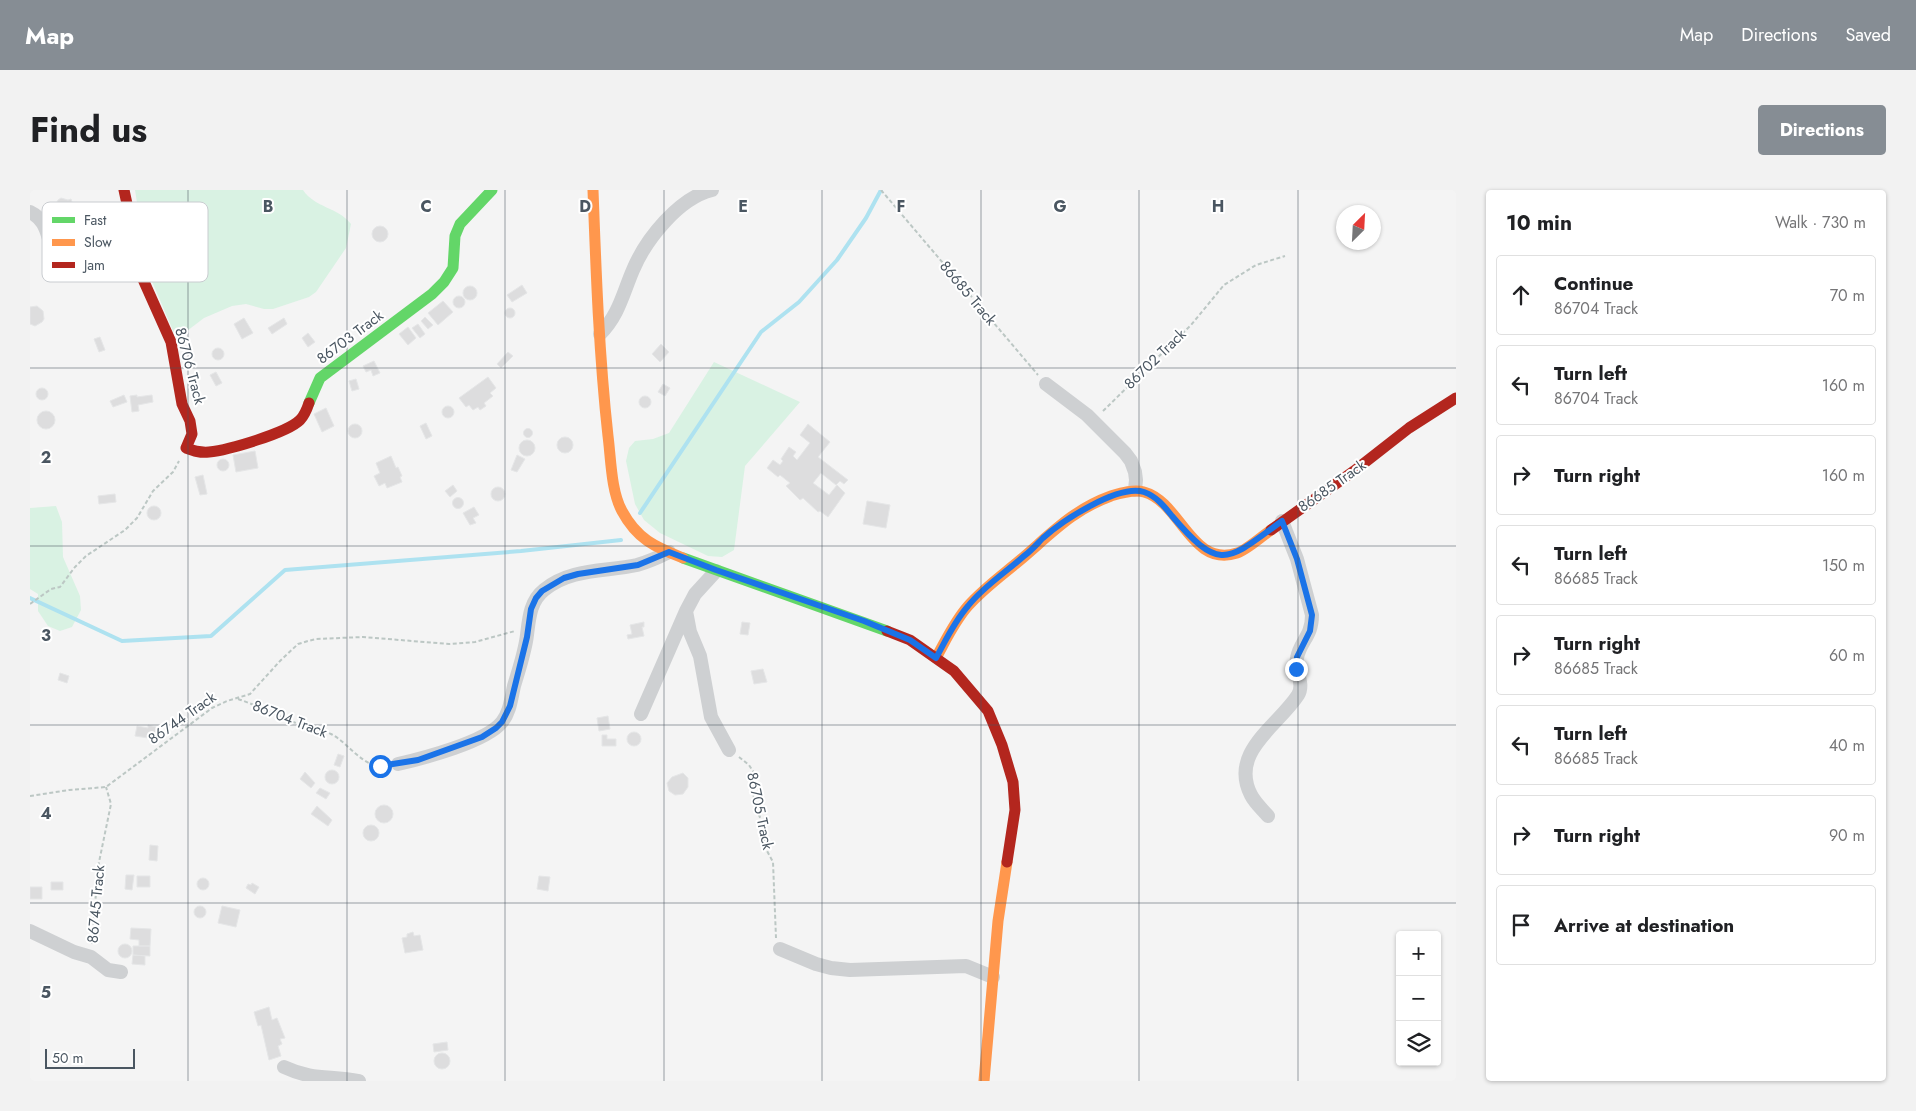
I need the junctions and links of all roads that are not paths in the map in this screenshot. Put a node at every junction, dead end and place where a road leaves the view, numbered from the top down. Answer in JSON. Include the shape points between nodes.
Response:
{"nodes":[{"id":1,"x":492,"y":190,"type":"edge"},
{"id":2,"x":593,"y":190,"type":"edge"},
{"id":3,"x":712,"y":190,"type":"edge"},
{"id":4,"x":30,"y":212,"type":"edge"},
{"id":5,"x":42,"y":221,"type":"edge"},
{"id":6,"x":144,"y":282,"type":"edge"},
{"id":7,"x":600,"y":334,"type":"junction"},
{"id":8,"x":1046,"y":384,"type":"road end"},
{"id":9,"x":1456,"y":398,"type":"edge"},
{"id":10,"x":186,"y":448,"type":"joint"},
{"id":11,"x":1136,"y":485,"type":"junction"},
{"id":12,"x":1282,"y":521,"type":"junction"},
{"id":13,"x":669,"y":552,"type":"junction"},
{"id":14,"x":716,"y":570,"type":"junction"},
{"id":15,"x":686,"y":610,"type":"junction"},
{"id":16,"x":936,"y":658,"type":"junction"},
{"id":17,"x":641,"y":714,"type":"dead end"},
{"id":18,"x":729,"y":750,"type":"road end"},
{"id":19,"x":398,"y":764,"type":"road end"},
{"id":20,"x":1268,"y":816,"type":"dead end"},
{"id":21,"x":30,"y":931,"type":"edge"},
{"id":22,"x":780,"y":949,"type":"road end"},
{"id":23,"x":121,"y":972,"type":"dead end"},
{"id":24,"x":993,"y":977,"type":"junction"},
{"id":25,"x":284,"y":1067,"type":"dead end"},
{"id":26,"x":359,"y":1081,"type":"edge"},
{"id":27,"x":984,"y":1081,"type":"edge"}],
"edges":[{"from":1,"to":10,"type":"street","name":"86703 Track","via":[[456,230],[453,268],[444,282],[320,378],[299,421],[267,437],[210,452]]},
{"from":2,"to":7,"type":"street"},
{"from":3,"to":7,"type":"street","via":[[692,198],[654,235],[634,268],[615,316]]},
{"from":4,"to":5,"type":"street"},
{"from":6,"to":10,"type":"street","name":"86706 Track","via":[[171,342],[182,404],[192,434]]},
{"from":7,"to":13,"type":"street","via":[[613,478],[621,509],[631,525],[652,546]]},
{"from":8,"to":11,"type":"street","via":[[1087,415],[1125,453],[1131,461]]},
{"from":9,"to":12,"type":"street","name":"86685 Track","via":[[1409,428]]},
{"from":11,"to":12,"type":"street","name":"86685 Track","via":[[1163,504],[1196,542],[1220,556],[1238,553]]},
{"from":11,"to":16,"type":"street","via":[[1070,517],[996,578],[956,621]]},
{"from":12,"to":20,"type":"street","via":[[1297,559],[1312,623],[1297,657],[1296,669],[1301,684],[1298,694],[1262,736],[1250,754],[1246,768],[1246,783],[1252,797]]},
{"from":13,"to":14,"type":"street"},
{"from":13,"to":19,"type":"street","via":[[638,565],[564,578],[542,591],[531,609],[510,706],[502,722],[482,737]]},
{"from":14,"to":15,"type":"street"},
{"from":14,"to":16,"type":"street","via":[[864,621],[910,640]]},
{"from":15,"to":17,"type":"street"},
{"from":15,"to":18,"type":"street","via":[[690,632],[700,656],[710,717]]},
{"from":16,"to":24,"type":"street","via":[[954,671],[988,711],[1013,782],[1015,810]]},
{"from":21,"to":23,"type":"street","name":"86745 Track","via":[[91,957],[108,970]]},
{"from":22,"to":24,"type":"street","via":[[831,968],[966,966]]},
{"from":24,"to":27,"type":"street"},
{"from":25,"to":26,"type":"street","via":[[316,1079]]}]}
